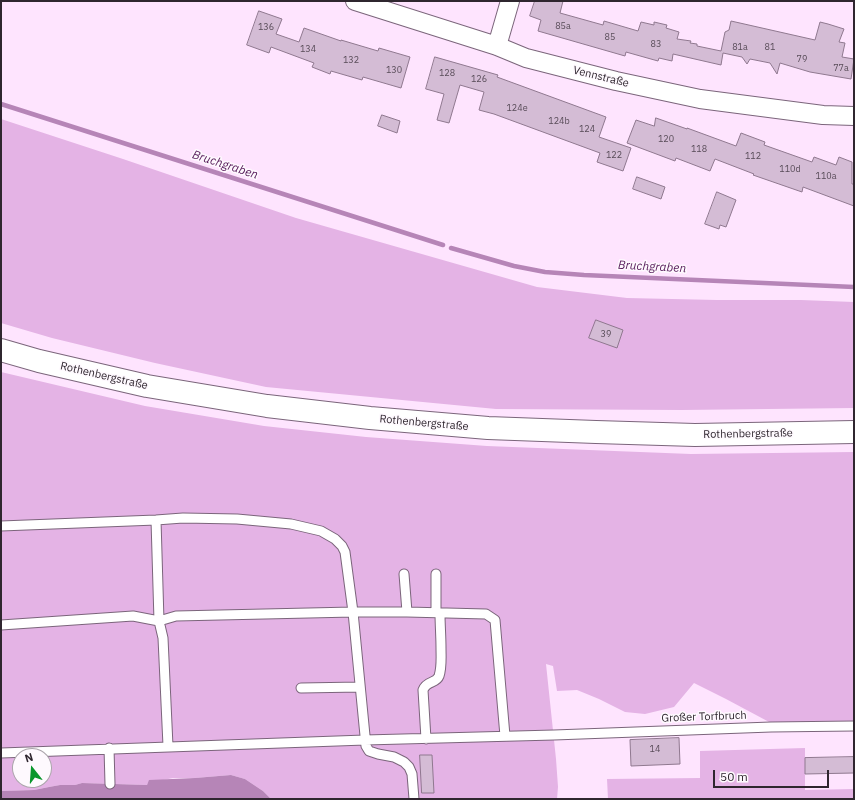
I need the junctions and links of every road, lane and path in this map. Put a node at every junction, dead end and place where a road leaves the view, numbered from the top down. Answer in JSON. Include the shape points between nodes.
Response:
{"nodes":[{"id":1,"x":355,"y":1,"type":"edge"},
{"id":2,"x":510,"y":1,"type":"edge"},
{"id":3,"x":497,"y":46,"type":"junction"},
{"id":4,"x":854,"y":116,"type":"edge"},
{"id":5,"x":1,"y":350,"type":"edge"},
{"id":6,"x":854,"y":432,"type":"edge"},
{"id":7,"x":156,"y":520,"type":"junction"},
{"id":8,"x":1,"y":526,"type":"edge"},
{"id":9,"x":404,"y":574,"type":"dead end"},
{"id":10,"x":436,"y":574,"type":"dead end"},
{"id":11,"x":353,"y":612,"type":"junction"},
{"id":12,"x":407,"y":612,"type":"junction"},
{"id":13,"x":438,"y":613,"type":"junction"},
{"id":14,"x":159,"y":621,"type":"junction"},
{"id":15,"x":1,"y":625,"type":"edge"},
{"id":16,"x":360,"y":687,"type":"junction"},
{"id":17,"x":301,"y":688,"type":"dead end"},
{"id":18,"x":854,"y":726,"type":"edge"},
{"id":19,"x":505,"y":736,"type":"junction"},
{"id":20,"x":426,"y":738,"type":"junction"},
{"id":21,"x":365,"y":740,"type":"junction"},
{"id":22,"x":168,"y":746,"type":"junction"},
{"id":23,"x":109,"y":748,"type":"junction"},
{"id":24,"x":1,"y":753,"type":"edge"},
{"id":25,"x":110,"y":784,"type":"dead end"},
{"id":26,"x":414,"y":799,"type":"edge"}],
"edges":[{"from":1,"to":3,"type":"street","name":"Vennstraße"},
{"from":2,"to":3,"type":"street"},
{"from":3,"to":4,"type":"street","name":"Vennstraße","via":[[547,64],[700,99],[823,115]]},
{"from":5,"to":6,"type":"main road","name":"Rothenbergstraße","via":[[147,386],[267,406],[370,418],[488,428],[695,435]]},
{"from":7,"to":8,"type":"lane"},
{"from":7,"to":11,"type":"lane","via":[[237,519],[291,524],[321,531],[335,539],[345,552]]},
{"from":7,"to":14,"type":"lane"},
{"from":9,"to":12,"type":"lane"},
{"from":10,"to":13,"type":"lane"},
{"from":11,"to":12,"type":"lane"},
{"from":11,"to":14,"type":"lane","via":[[176,616]]},
{"from":11,"to":16,"type":"lane"},
{"from":12,"to":13,"type":"lane"},
{"from":13,"to":19,"type":"lane","via":[[486,614],[495,620]]},
{"from":13,"to":20,"type":"lane","via":[[441,666],[438,678],[428,683],[424,690]]},
{"from":14,"to":15,"type":"lane","via":[[133,616]]},
{"from":14,"to":22,"type":"lane","via":[[163,638]]},
{"from":16,"to":17,"type":"lane"},
{"from":16,"to":21,"type":"lane"},
{"from":18,"to":19,"type":"lane","name":"Großer Torfbruch"},
{"from":19,"to":20,"type":"lane","name":"Großer Torfbruch"},
{"from":20,"to":21,"type":"lane","name":"Großer Torfbruch"},
{"from":21,"to":22,"type":"lane","name":"Großer Torfbruch"},
{"from":21,"to":26,"type":"lane","via":[[369,751],[394,757],[409,767],[413,778]]},
{"from":22,"to":23,"type":"lane","name":"Großer Torfbruch"},
{"from":23,"to":24,"type":"lane","name":"Großer Torfbruch"},
{"from":23,"to":25,"type":"lane"}]}
